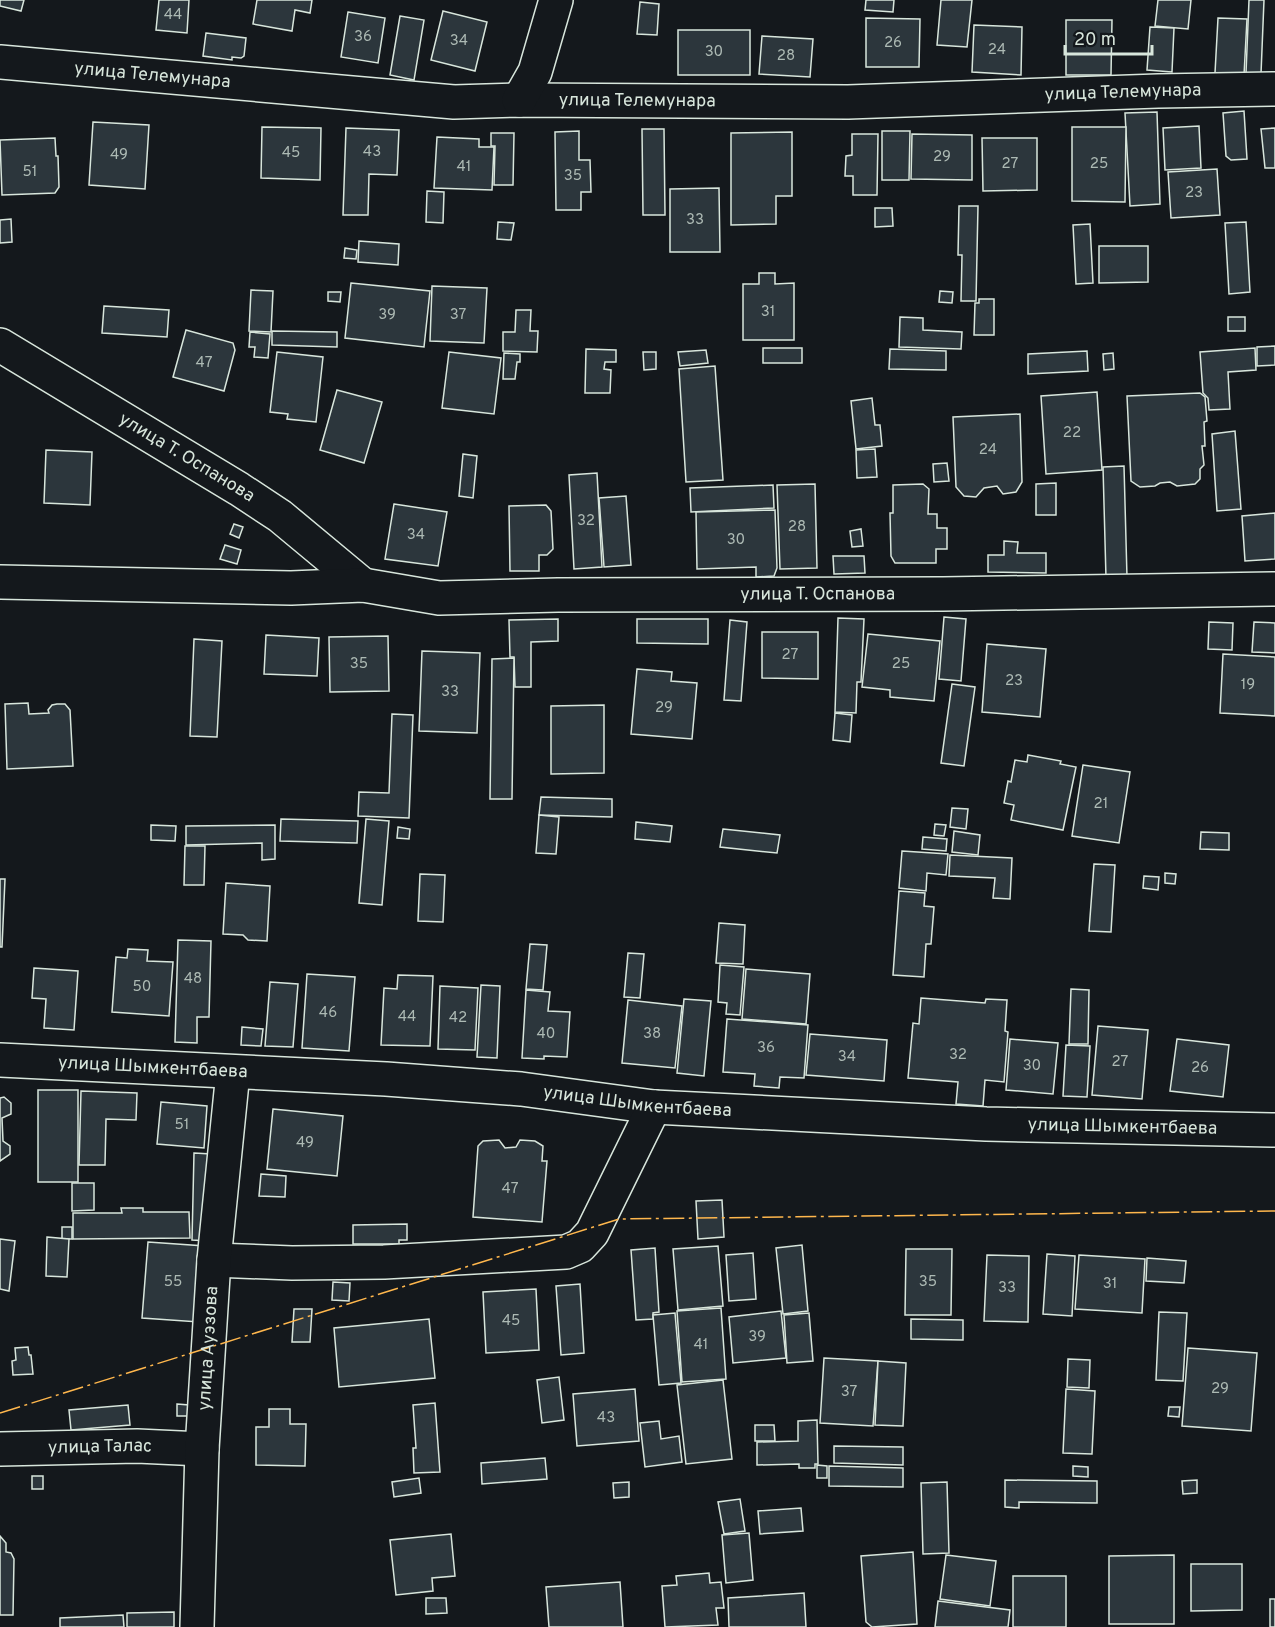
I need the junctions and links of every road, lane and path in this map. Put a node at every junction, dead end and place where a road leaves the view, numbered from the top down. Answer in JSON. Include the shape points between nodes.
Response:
{"nodes":[{"id":1,"x":556,"y":0,"type":"edge"},
{"id":2,"x":0,"y":62,"type":"edge"},
{"id":3,"x":1275,"y":89,"type":"edge"},
{"id":4,"x":519,"y":100,"type":"junction"},
{"id":5,"x":0,"y":345,"type":"edge"},
{"id":6,"x":0,"y":582,"type":"edge"},
{"id":7,"x":363,"y":585,"type":"junction"},
{"id":8,"x":1275,"y":589,"type":"edge"},
{"id":9,"x":0,"y":1060,"type":"edge"},
{"id":10,"x":233,"y":1072,"type":"junction"},
{"id":11,"x":654,"y":1107,"type":"junction"},
{"id":12,"x":1275,"y":1130,"type":"edge"},
{"id":13,"x":214,"y":1260,"type":"junction"},
{"id":14,"x":0,"y":1449,"type":"edge"},
{"id":15,"x":202,"y":1449,"type":"junction"},
{"id":16,"x":197,"y":1627,"type":"edge"}],
"edges":[{"from":1,"to":4,"type":"street","via":[[535,72]]},
{"from":2,"to":4,"type":"street","name":"улица Телемунара","via":[[454,102]]},
{"from":3,"to":4,"type":"street","name":"улица Телемунара","via":[[848,102]]},
{"from":5,"to":7,"type":"street","name":"улица Т. Оспанова","via":[[239,489],[288,522]]},
{"from":6,"to":7,"type":"street","name":"улица Т. Оспанова","via":[[291,588]]},
{"from":7,"to":8,"type":"street","name":"улица Т. Оспанова","via":[[439,598]]},
{"from":9,"to":10,"type":"street","name":"улица Шымкентбаева"},
{"from":10,"to":11,"type":"street","name":"улица Шымкентбаева","via":[[521,1089]]},
{"from":10,"to":13,"type":"street","name":"улица Ауэзова"},
{"from":11,"to":12,"type":"street","name":"улица Шымкентбаева","via":[[986,1124]]},
{"from":11,"to":13,"type":"street","via":[[592,1233],[580,1246],[566,1252],[384,1262]]},
{"from":13,"to":15,"type":"street","name":"улица Ауэзова"},
{"from":14,"to":15,"type":"street","name":"улица Талас"},
{"from":15,"to":16,"type":"street","name":"улица Ауэзова"}]}
